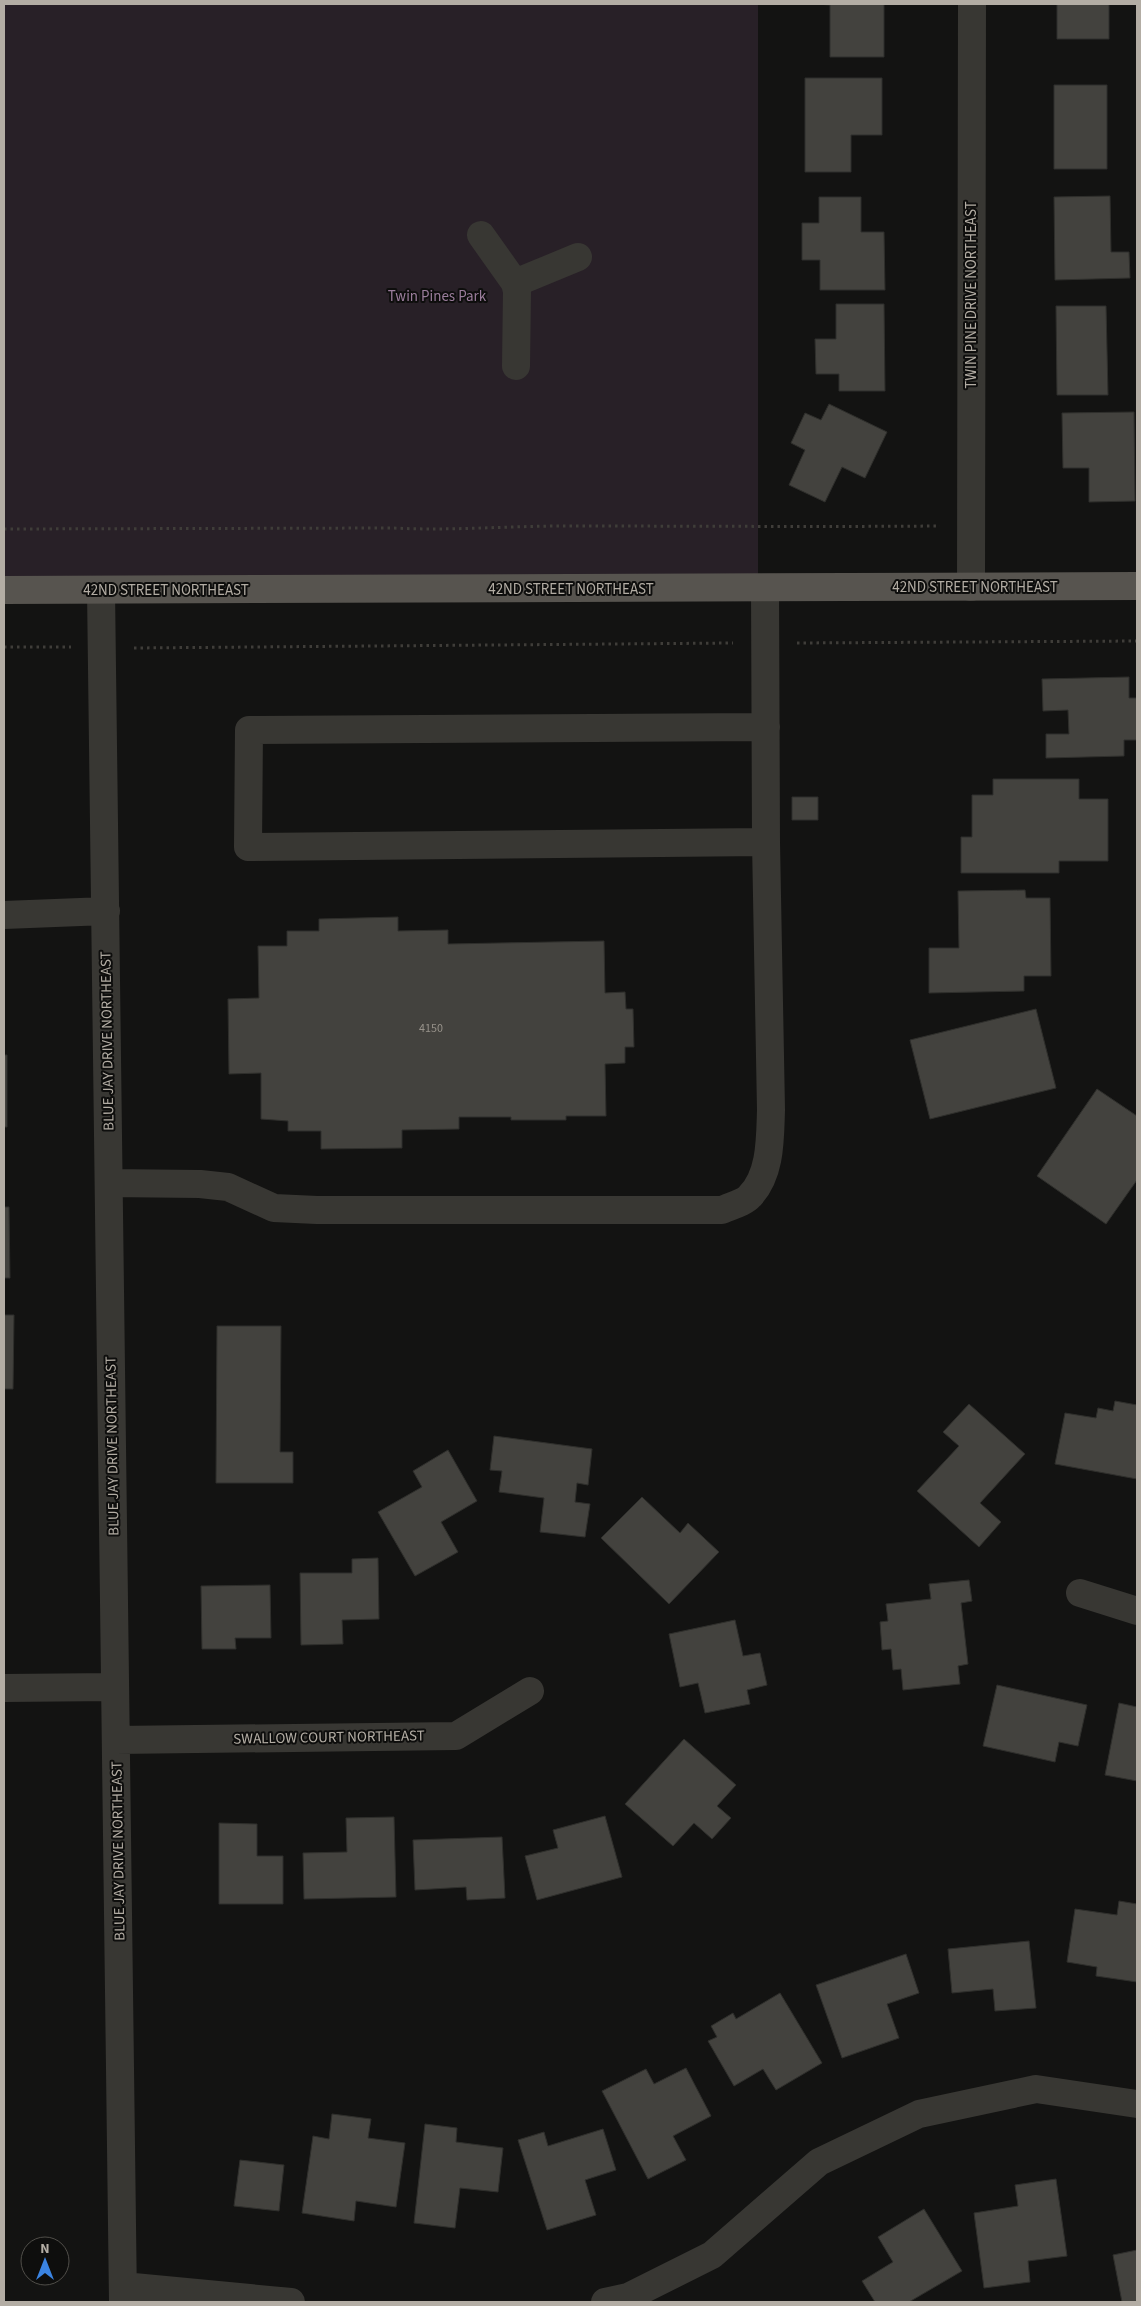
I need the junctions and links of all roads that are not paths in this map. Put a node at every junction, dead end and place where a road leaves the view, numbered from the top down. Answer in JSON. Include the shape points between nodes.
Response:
{"nodes":[{"id":1,"x":972,"y":4,"type":"edge"},
{"id":2,"x":481,"y":235,"type":"dead end"},
{"id":3,"x":578,"y":257,"type":"dead end"},
{"id":4,"x":514,"y":283,"type":"junction"},
{"id":5,"x":516,"y":366,"type":"dead end"},
{"id":6,"x":1137,"y":586,"type":"edge"},
{"id":7,"x":971,"y":587,"type":"junction"},
{"id":8,"x":765,"y":588,"type":"junction"},
{"id":9,"x":4,"y":590,"type":"edge"},
{"id":10,"x":101,"y":590,"type":"junction"},
{"id":11,"x":766,"y":727,"type":"junction"},
{"id":12,"x":766,"y":842,"type":"junction"},
{"id":13,"x":106,"y":911,"type":"junction"},
{"id":14,"x":4,"y":915,"type":"edge"},
{"id":15,"x":109,"y":1183,"type":"junction"},
{"id":16,"x":1080,"y":1593,"type":"dead end"},
{"id":17,"x":1137,"y":1611,"type":"edge"},
{"id":18,"x":115,"y":1687,"type":"junction"},
{"id":19,"x":4,"y":1688,"type":"edge"},
{"id":20,"x":530,"y":1691,"type":"dead end"},
{"id":21,"x":116,"y":1740,"type":"junction"},
{"id":22,"x":1137,"y":2104,"type":"edge"},
{"id":23,"x":123,"y":2294,"type":"edge"},
{"id":24,"x":291,"y":2302,"type":"edge"},
{"id":25,"x":605,"y":2302,"type":"edge"}],
"edges":[{"from":1,"to":7,"type":"street","name":"TWIN PINE DRIVE NORTHEAST"},
{"from":2,"to":4,"type":"street"},
{"from":3,"to":4,"type":"street"},
{"from":4,"to":5,"type":"street","via":[[517,291]]},
{"from":6,"to":7,"type":"main road","name":"42ND STREET NORTHEAST"},
{"from":7,"to":8,"type":"main road","name":"42ND STREET NORTHEAST"},
{"from":8,"to":10,"type":"main road","name":"42ND STREET NORTHEAST"},
{"from":8,"to":11,"type":"street"},
{"from":9,"to":10,"type":"main road","name":"42ND STREET NORTHEAST"},
{"from":10,"to":13,"type":"street","name":"BLUE JAY DRIVE NORTHEAST"},
{"from":11,"to":12,"type":"street"},
{"from":11,"to":12,"type":"street","via":[[249,730],[248,847]]},
{"from":12,"to":15,"type":"street","via":[[771,1110],[769,1145],[762,1177],[749,1197],[722,1210],[317,1210],[274,1208],[228,1187]]},
{"from":13,"to":14,"type":"street"},
{"from":13,"to":15,"type":"street","name":"BLUE JAY DRIVE NORTHEAST"},
{"from":15,"to":18,"type":"street","name":"BLUE JAY DRIVE NORTHEAST"},
{"from":16,"to":17,"type":"street"},
{"from":18,"to":19,"type":"street"},
{"from":18,"to":21,"type":"street","name":"BLUE JAY DRIVE NORTHEAST"},
{"from":20,"to":21,"type":"street","name":"SWALLOW COURT NORTHEAST","via":[[456,1736]]},
{"from":21,"to":23,"type":"street","name":"BLUE JAY DRIVE NORTHEAST"},
{"from":22,"to":25,"type":"street","via":[[1036,2089],[919,2114],[819,2162],[712,2255],[628,2297]]},
{"from":23,"to":24,"type":"street"}]}
